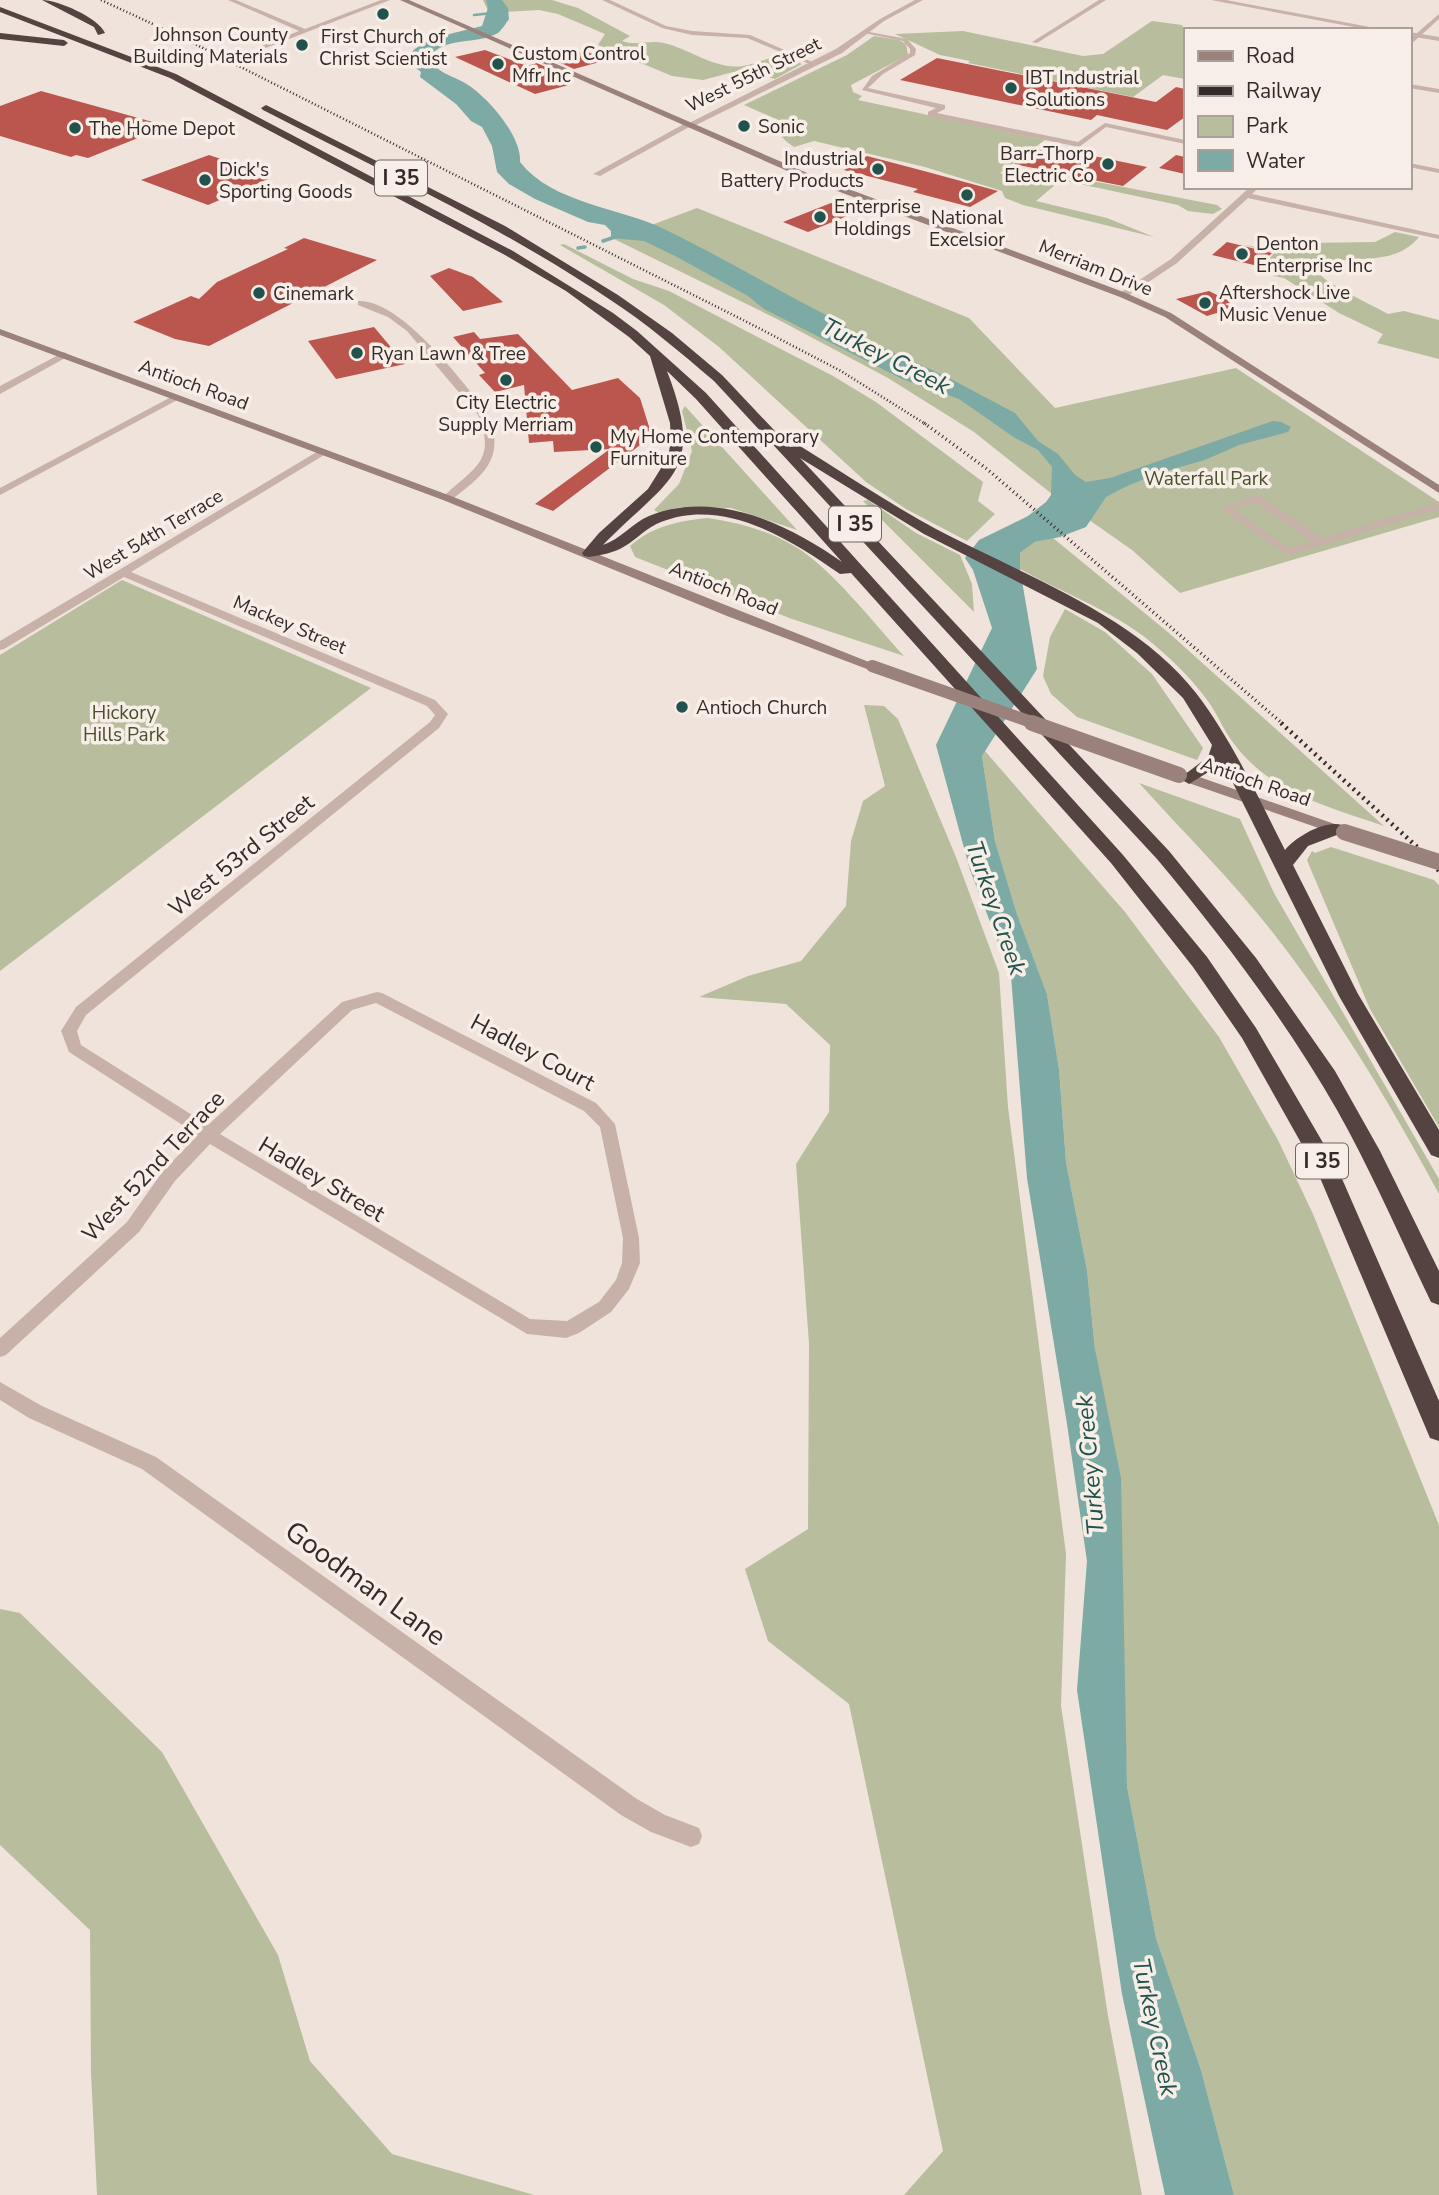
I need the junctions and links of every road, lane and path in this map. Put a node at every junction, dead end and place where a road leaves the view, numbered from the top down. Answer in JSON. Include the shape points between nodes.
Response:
{"nodes":[{"id":1,"x":46,"y":0,"type":"edge"},
{"id":2,"x":231,"y":0,"type":"edge"},
{"id":3,"x":387,"y":0,"type":"edge"},
{"id":4,"x":403,"y":0,"type":"edge"},
{"id":5,"x":605,"y":0,"type":"edge"},
{"id":6,"x":920,"y":0,"type":"edge"},
{"id":7,"x":1103,"y":0,"type":"edge"},
{"id":8,"x":1214,"y":0,"type":"edge"},
{"id":9,"x":0,"y":9,"type":"edge"},
{"id":10,"x":51,"y":15,"type":"dead end"},
{"id":11,"x":1439,"y":16,"type":"edge"},
{"id":12,"x":1372,"y":28,"type":"edge"},
{"id":13,"x":305,"y":31,"type":"junction"},
{"id":14,"x":866,"y":32,"type":"junction"},
{"id":15,"x":101,"y":33,"type":"junction"},
{"id":16,"x":1414,"y":35,"type":"edge"},
{"id":17,"x":0,"y":36,"type":"edge"},
{"id":18,"x":114,"y":38,"type":"dead end"},
{"id":19,"x":1439,"y":39,"type":"edge"},
{"id":20,"x":1035,"y":42,"type":"dead end"},
{"id":21,"x":263,"y":47,"type":"dead end"},
{"id":22,"x":107,"y":50,"type":"junction"},
{"id":23,"x":814,"y":64,"type":"junction"},
{"id":24,"x":1411,"y":86,"type":"edge"},
{"id":25,"x":1439,"y":91,"type":"edge"},
{"id":26,"x":254,"y":102,"type":"dead end"},
{"id":27,"x":687,"y":126,"type":"junction"},
{"id":28,"x":1184,"y":142,"type":"edge"},
{"id":29,"x":1411,"y":165,"type":"edge"},
{"id":30,"x":1439,"y":171,"type":"edge"},
{"id":31,"x":597,"y":174,"type":"dead end"},
{"id":32,"x":1253,"y":189,"type":"edge"},
{"id":33,"x":1247,"y":195,"type":"junction"},
{"id":34,"x":1439,"y":237,"type":"edge"},
{"id":35,"x":1123,"y":295,"type":"junction"},
{"id":36,"x":361,"y":303,"type":"dead end"},
{"id":37,"x":0,"y":332,"type":"edge"},
{"id":38,"x":653,"y":352,"type":"junction"},
{"id":39,"x":64,"y":355,"type":"junction"},
{"id":40,"x":0,"y":391,"type":"edge"},
{"id":41,"x":176,"y":398,"type":"junction"},
{"id":42,"x":772,"y":434,"type":"junction"},
{"id":43,"x":324,"y":452,"type":"junction"},
{"id":44,"x":1439,"y":490,"type":"edge"},
{"id":45,"x":0,"y":492,"type":"edge"},
{"id":46,"x":447,"y":498,"type":"junction"},
{"id":47,"x":1439,"y":506,"type":"edge"},
{"id":48,"x":1320,"y":542,"type":"junction"},
{"id":49,"x":589,"y":553,"type":"junction"},
{"id":50,"x":122,"y":572,"type":"junction"},
{"id":51,"x":876,"y":593,"type":"junction"},
{"id":52,"x":0,"y":646,"type":"edge"},
{"id":53,"x":442,"y":714,"type":"joint"},
{"id":54,"x":1220,"y":746,"type":"junction"},
{"id":55,"x":1184,"y":777,"type":"junction"},
{"id":56,"x":1251,"y":801,"type":"junction"},
{"id":57,"x":1340,"y":830,"type":"junction"},
{"id":58,"x":1439,"y":862,"type":"edge"},
{"id":59,"x":1283,"y":865,"type":"junction"},
{"id":60,"x":377,"y":997,"type":"joint"},
{"id":61,"x":69,"y":1031,"type":"joint"},
{"id":62,"x":209,"y":1134,"type":"junction"},
{"id":63,"x":1439,"y":1149,"type":"edge"},
{"id":64,"x":1439,"y":1295,"type":"edge"},
{"id":65,"x":573,"y":1327,"type":"joint"},
{"id":66,"x":0,"y":1349,"type":"edge"},
{"id":67,"x":0,"y":1390,"type":"edge"},
{"id":68,"x":1439,"y":1430,"type":"edge"},
{"id":69,"x":691,"y":1836,"type":"dead end"}],
"edges":[{"from":1,"to":15,"type":"highway","via":[[98,26]]},
{"from":2,"to":13,"type":"street"},
{"from":3,"to":13,"type":"street"},
{"from":4,"to":27,"type":"main road","name":"Merriam Drive"},
{"from":5,"to":23,"type":"street","via":[[664,27],[756,38]]},
{"from":6,"to":14,"type":"street","name":"West 55th Street"},
{"from":7,"to":20,"type":"street"},
{"from":8,"to":12,"type":"street"},
{"from":9,"to":22,"type":"highway","number":"I 35"},
{"from":10,"to":15,"type":"highway"},
{"from":11,"to":16,"type":"street"},
{"from":13,"to":21,"type":"street"},
{"from":14,"to":23,"type":"street","name":"West 55th Street"},
{"from":14,"to":28,"type":"street","via":[[905,40],[913,54],[882,69],[863,89],[942,107],[931,114],[1079,145],[1105,125]]},
{"from":15,"to":18,"type":"highway"},
{"from":16,"to":19,"type":"street"},
{"from":17,"to":22,"type":"highway"},
{"from":22,"to":38,"type":"highway","number":"I 35","via":[[207,93],[509,253],[570,289]]},
{"from":23,"to":27,"type":"street","name":"West 55th Street"},
{"from":24,"to":25,"type":"street"},
{"from":26,"to":42,"type":"highway","number":"I 35","via":[[593,282],[690,352]]},
{"from":27,"to":31,"type":"street","name":"West 55th Street"},
{"from":27,"to":35,"type":"main road","name":"Merriam Drive","via":[[811,178]]},
{"from":29,"to":30,"type":"street"},
{"from":32,"to":33,"type":"street"},
{"from":33,"to":34,"type":"street"},
{"from":33,"to":35,"type":"street","via":[[1174,261]]},
{"from":35,"to":44,"type":"main road","name":"Merriam Drive","via":[[1199,333]]},
{"from":36,"to":46,"type":"street","via":[[410,329],[489,424],[488,458],[474,478]]},
{"from":37,"to":39,"type":"main road","name":"Antioch Road"},
{"from":38,"to":49,"type":"highway","via":[[680,430],[678,451],[665,479]]},
{"from":38,"to":51,"type":"highway","number":"I 35","via":[[701,396]]},
{"from":39,"to":40,"type":"street"},
{"from":39,"to":41,"type":"main road","name":"Antioch Road"},
{"from":41,"to":43,"type":"main road","name":"Antioch Road"},
{"from":41,"to":45,"type":"street"},
{"from":42,"to":54,"type":"highway","via":[[905,517],[1080,607],[1123,635],[1189,695]]},
{"from":42,"to":64,"type":"highway","number":"I 35","bridge":true,"via":[[1210,910],[1330,1079],[1380,1168]]},
{"from":43,"to":46,"type":"main road","name":"Antioch Road"},
{"from":43,"to":50,"type":"street","name":"West 54th Terrace"},
{"from":46,"to":49,"type":"main road","name":"Antioch Road"},
{"from":47,"to":48,"type":"street"},
{"from":48,"to":48,"type":"street","via":[[1287,552],[1225,508],[1256,498]]},
{"from":49,"to":51,"type":"highway","via":[[615,546],[641,527],[669,515],[722,513],[792,536]]},
{"from":49,"to":55,"type":"main road","name":"Antioch Road","bridge":true,"via":[[872,666]]},
{"from":50,"to":52,"type":"street","name":"West 54th Terrace"},
{"from":50,"to":53,"type":"street","name":"Mackey Street","via":[[431,703]]},
{"from":51,"to":68,"type":"highway","number":"I 35","bridge":true,"via":[[1164,914],[1249,1033],[1328,1171]]},
{"from":53,"to":61,"type":"street","name":"West 53rd Street","via":[[435,725],[81,1011]]},
{"from":54,"to":55,"type":"highway","via":[[1216,761]]},
{"from":54,"to":56,"type":"highway"},
{"from":55,"to":56,"type":"main road","name":"Antioch Road"},
{"from":56,"to":57,"type":"main road","name":"Antioch Road"},
{"from":56,"to":59,"type":"highway"},
{"from":57,"to":58,"type":"main road","name":"Antioch Road","bridge":true},
{"from":57,"to":59,"type":"highway","via":[[1302,842]]},
{"from":59,"to":63,"type":"highway","via":[[1349,996]]},
{"from":60,"to":62,"type":"street","name":"West 52nd Terrace","via":[[347,1006]]},
{"from":60,"to":65,"type":"street","name":"Hadley Court","via":[[590,1107],[607,1124],[631,1238],[631,1263],[623,1284],[605,1307]]},
{"from":61,"to":62,"type":"street","name":"Hadley Street","via":[[74,1048]]},
{"from":62,"to":65,"type":"street","name":"Hadley Street","via":[[527,1326]]},
{"from":62,"to":66,"type":"street","name":"West 52nd Terrace","via":[[169,1176],[133,1227]]},
{"from":67,"to":69,"type":"street","name":"Goodman Lane","via":[[35,1412],[149,1463],[629,1807]]}]}
